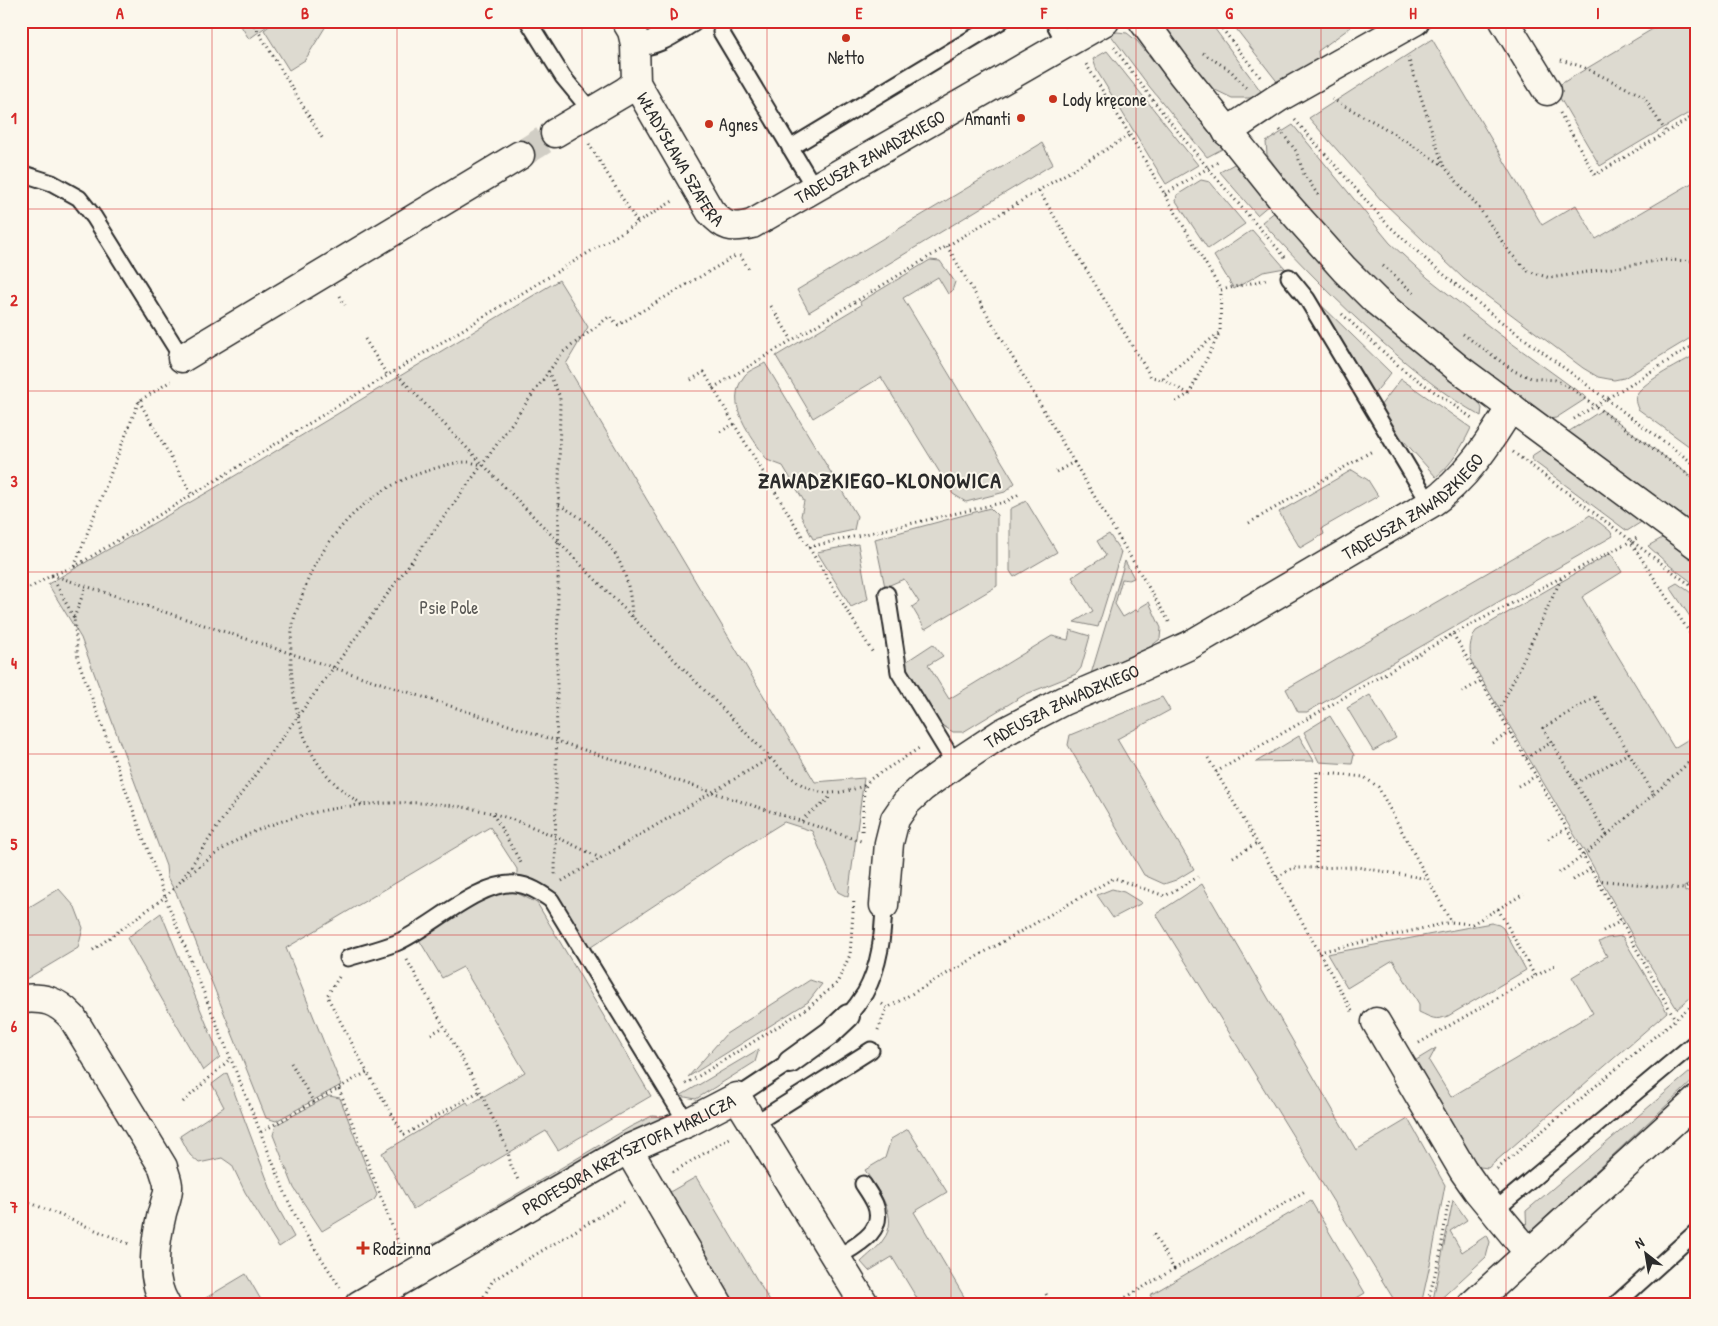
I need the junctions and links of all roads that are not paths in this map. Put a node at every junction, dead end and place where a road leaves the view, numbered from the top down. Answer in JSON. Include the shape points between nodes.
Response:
{"nodes":[{"id":1,"x":528,"y":21,"type":"edge"},
{"id":2,"x":691,"y":21,"type":"edge"},
{"id":3,"x":1001,"y":21,"type":"edge"},
{"id":4,"x":1104,"y":21,"type":"edge"},
{"id":5,"x":1143,"y":21,"type":"edge"},
{"id":6,"x":1504,"y":21,"type":"edge"},
{"id":7,"x":1401,"y":31,"type":"edge"},
{"id":8,"x":721,"y":32,"type":"dead end"},
{"id":9,"x":1059,"y":32,"type":"edge"},
{"id":10,"x":630,"y":33,"type":"edge"},
{"id":11,"x":636,"y":83,"type":"junction"},
{"id":12,"x":1547,"y":90,"type":"road end"},
{"id":13,"x":574,"y":121,"type":"joint"},
{"id":14,"x":1227,"y":132,"type":"junction"},
{"id":15,"x":790,"y":148,"type":"junction"},
{"id":16,"x":520,"y":155,"type":"tunnel mouth"},
{"id":17,"x":21,"y":173,"type":"edge"},
{"id":18,"x":815,"y":189,"type":"junction"},
{"id":19,"x":737,"y":241,"type":"joint"},
{"id":20,"x":1289,"y":277,"type":"road end"},
{"id":21,"x":182,"y":358,"type":"joint"},
{"id":22,"x":1511,"y":407,"type":"junction"},
{"id":23,"x":1430,"y":504,"type":"junction"},
{"id":24,"x":1697,"y":545,"type":"edge"},
{"id":25,"x":887,"y":594,"type":"dead end"},
{"id":26,"x":955,"y":764,"type":"junction"},
{"id":27,"x":884,"y":905,"type":"joint"},
{"id":28,"x":348,"y":958,"type":"road end"},
{"id":29,"x":21,"y":999,"type":"edge"},
{"id":30,"x":848,"y":1016,"type":"joint"},
{"id":31,"x":1376,"y":1022,"type":"dead end"},
{"id":32,"x":1697,"y":1041,"type":"edge"},
{"id":33,"x":871,"y":1050,"type":"dead end"},
{"id":34,"x":790,"y":1062,"type":"joint"},
{"id":35,"x":737,"y":1097,"type":"junction"},
{"id":36,"x":1697,"y":1100,"type":"edge"},
{"id":37,"x":687,"y":1124,"type":"junction"},
{"id":38,"x":754,"y":1124,"type":"junction"},
{"id":39,"x":628,"y":1149,"type":"junction"},
{"id":40,"x":863,"y":1184,"type":"dead end"},
{"id":41,"x":1494,"y":1211,"type":"junction"},
{"id":42,"x":1697,"y":1231,"type":"edge"},
{"id":43,"x":1529,"y":1253,"type":"junction"},
{"id":44,"x":836,"y":1258,"type":"junction"},
{"id":45,"x":350,"y":1296,"type":"edge"},
{"id":46,"x":166,"y":1305,"type":"edge"},
{"id":47,"x":719,"y":1305,"type":"edge"},
{"id":48,"x":865,"y":1305,"type":"edge"},
{"id":49,"x":1472,"y":1305,"type":"edge"},
{"id":50,"x":1615,"y":1305,"type":"edge"}],
"edges":[{"from":1,"to":13,"type":"lane","via":[[563,77]]},
{"from":2,"to":10,"type":"street","via":[[646,45]]},
{"from":3,"to":15,"type":"lane"},
{"from":4,"to":9,"type":"street","name":"TADEUSZA ZAWADZKIEGO"},
{"from":5,"to":14,"type":"street"},
{"from":6,"to":12,"type":"street"},
{"from":7,"to":14,"type":"street","via":[[1270,103]]},
{"from":8,"to":15,"type":"lane"},
{"from":9,"to":18,"type":"street","name":"TADEUSZA ZAWADZKIEGO"},
{"from":10,"to":11,"type":"street","name":"WŁADYSŁAWA SZAFERA"},
{"from":11,"to":13,"type":"street"},
{"from":11,"to":19,"type":"street","name":"WŁADYSŁAWA SZAFERA","via":[[710,211]]},
{"from":14,"to":22,"type":"street","via":[[1313,235],[1375,300],[1434,350]]},
{"from":15,"to":18,"type":"lane"},
{"from":16,"to":21,"type":"street"},
{"from":17,"to":21,"type":"lane","via":[[79,198],[94,216]]},
{"from":18,"to":19,"type":"street","name":"TADEUSZA ZAWADZKIEGO","via":[[752,224]]},
{"from":20,"to":23,"type":"lane","via":[[1307,299]]},
{"from":22,"to":23,"type":"street","name":"TADEUSZA ZAWADZKIEGO","via":[[1456,484]]},
{"from":22,"to":24,"type":"street"},
{"from":23,"to":26,"type":"street","name":"TADEUSZA ZAWADZKIEGO","via":[[1184,648],[1063,701],[1002,733]]},
{"from":25,"to":26,"type":"lane","via":[[899,672]]},
{"from":26,"to":27,"type":"street","name":"TADEUSZA ZAWADZKIEGO","via":[[911,798],[895,818]]},
{"from":27,"to":30,"type":"lane","name":"TADEUSZA ZAWADZKIEGO","via":[[883,934],[876,966],[865,994]]},
{"from":28,"to":37,"type":"lane","via":[[397,942],[497,886],[517,884],[537,890],[551,900]]},
{"from":29,"to":46,"type":"street","via":[[37,997],[54,1002],[72,1017],[163,1167],[168,1186],[155,1254],[156,1279]]},
{"from":30,"to":34,"type":"street","name":"TADEUSZA ZAWADZKIEGO"},
{"from":31,"to":41,"type":"street","via":[[1463,1170]]},
{"from":32,"to":41,"type":"lane"},
{"from":33,"to":38,"type":"lane"},
{"from":34,"to":35,"type":"lane","name":"TADEUSZA ZAWADZKIEGO"},
{"from":35,"to":37,"type":"street","name":"PROFESORA KRZYSZTOFA MARLICZA"},
{"from":35,"to":38,"type":"street","name":"PROFESORA KRZYSZTOFA MARLICZA"},
{"from":36,"to":43,"type":"street"},
{"from":37,"to":39,"type":"street","name":"PROFESORA KRZYSZTOFA MARLICZA"},
{"from":38,"to":44,"type":"street","name":"PROFESORA KRZYSZTOFA MARLICZA"},
{"from":39,"to":45,"type":"street","name":"PROFESORA KRZYSZTOFA MARLICZA"},
{"from":39,"to":47,"type":"street"},
{"from":40,"to":44,"type":"lane","via":[[875,1203],[877,1224],[860,1243]]},
{"from":41,"to":43,"type":"street"},
{"from":42,"to":50,"type":"lane"},
{"from":43,"to":49,"type":"street"},
{"from":44,"to":48,"type":"street","name":"PROFESORA KRZYSZTOFA MARLICZA"}]}
